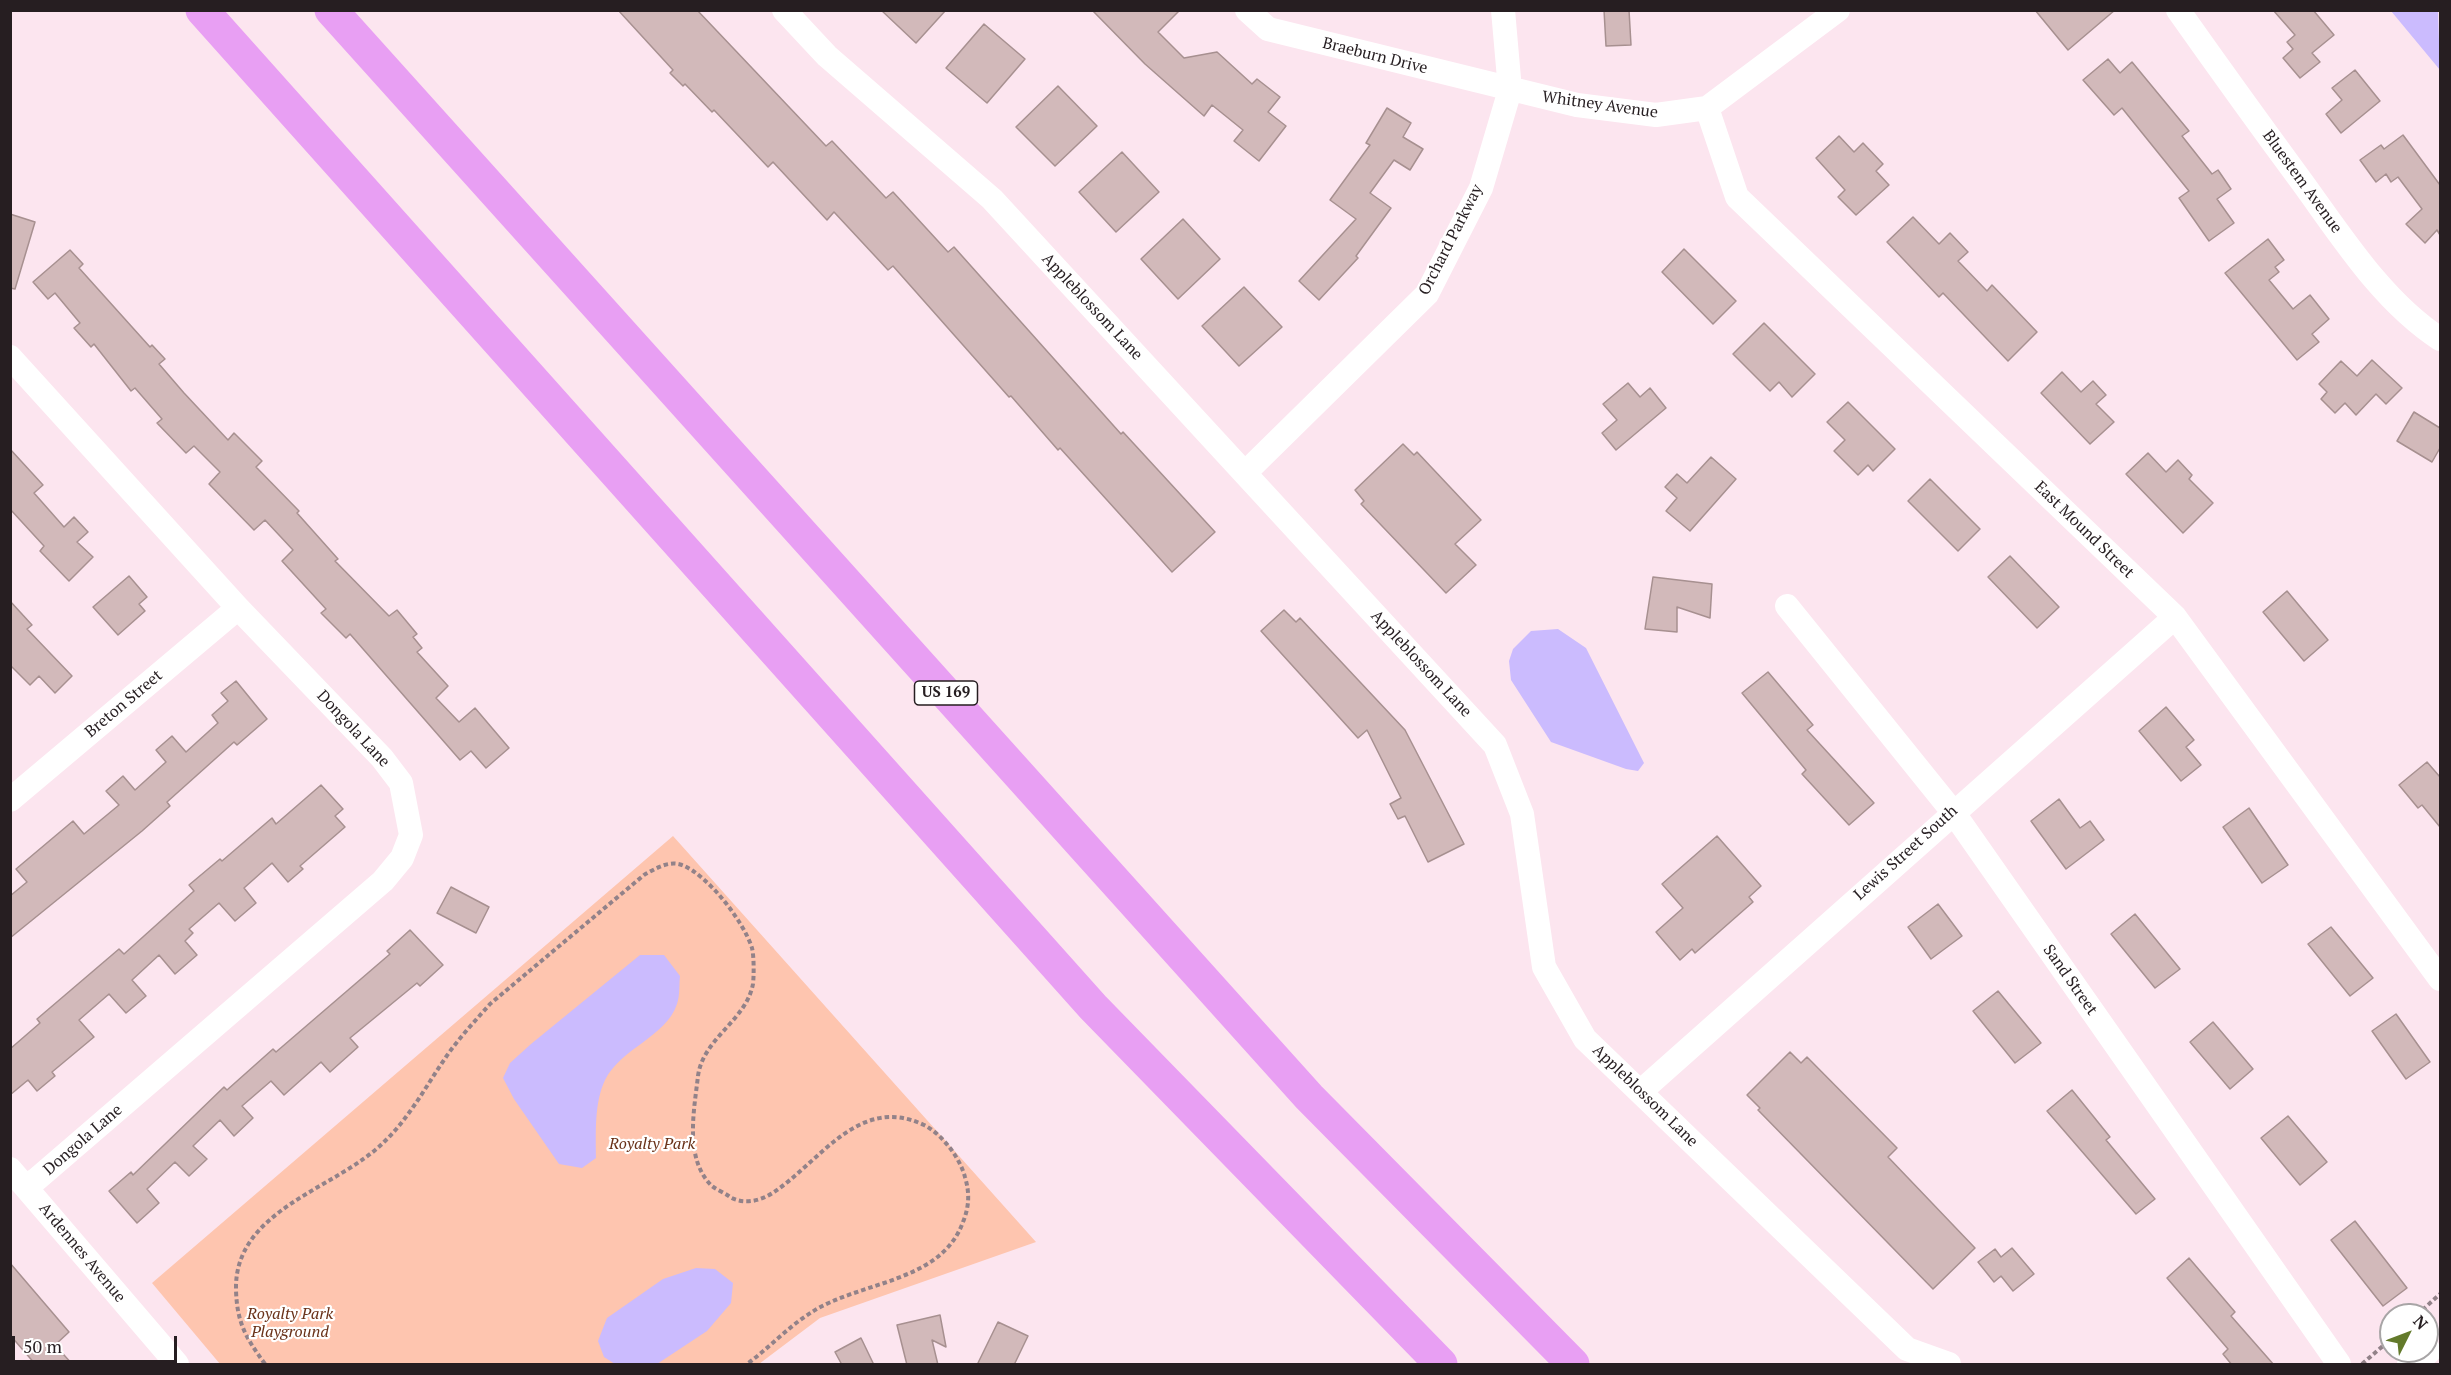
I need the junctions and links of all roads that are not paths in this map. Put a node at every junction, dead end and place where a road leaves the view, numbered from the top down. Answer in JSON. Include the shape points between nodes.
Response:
{"nodes":[{"id":1,"x":202,"y":10,"type":"edge"},
{"id":2,"x":331,"y":10,"type":"edge"},
{"id":3,"x":784,"y":10,"type":"edge"},
{"id":4,"x":1247,"y":10,"type":"edge"},
{"id":5,"x":1503,"y":10,"type":"edge"},
{"id":6,"x":1839,"y":10,"type":"edge"},
{"id":7,"x":2178,"y":10,"type":"edge"},
{"id":8,"x":1510,"y":90,"type":"junction"},
{"id":9,"x":1707,"y":108,"type":"junction"},
{"id":10,"x":2440,"y":339,"type":"edge"},
{"id":11,"x":10,"y":357,"type":"edge"},
{"id":12,"x":1245,"y":473,"type":"junction"},
{"id":13,"x":1787,"y":606,"type":"dead end"},
{"id":14,"x":238,"y":608,"type":"junction"},
{"id":15,"x":2175,"y":617,"type":"junction"},
{"id":16,"x":15,"y":787,"type":"edge"},
{"id":17,"x":1953,"y":812,"type":"junction"},
{"id":18,"x":2440,"y":979,"type":"edge"},
{"id":19,"x":1640,"y":1092,"type":"junction"},
{"id":20,"x":18,"y":1177,"type":"edge"},
{"id":21,"x":177,"y":1365,"type":"edge"},
{"id":22,"x":1441,"y":1365,"type":"edge"},
{"id":23,"x":1573,"y":1365,"type":"edge"},
{"id":24,"x":1949,"y":1365,"type":"edge"},
{"id":25,"x":2338,"y":1365,"type":"edge"}],
"edges":[{"from":1,"to":22,"type":"highway","via":[[1093,1007]]},
{"from":2,"to":23,"type":"highway","number":"US 169","via":[[1309,1096]]},
{"from":3,"to":12,"type":"street","name":"Appleblossom Lane","via":[[827,56],[992,198]]},
{"from":4,"to":8,"type":"street","name":"Braeburn Drive","via":[[1268,29]]},
{"from":5,"to":8,"type":"street","name":"Orchard Parkway"},
{"from":6,"to":9,"type":"street","name":"Whitney Avenue"},
{"from":7,"to":10,"type":"street","name":"Bluestem Avenue","via":[[2381,287]]},
{"from":8,"to":9,"type":"street","name":"Whitney Avenue","via":[[1577,105],[1656,115]]},
{"from":8,"to":12,"type":"street","name":"Orchard Parkway","via":[[1480,188],[1427,294]]},
{"from":9,"to":15,"type":"street","name":"East Mound Street","via":[[1737,197]]},
{"from":11,"to":14,"type":"street","name":"Dongola Lane"},
{"from":12,"to":19,"type":"street","name":"Appleblossom Lane","via":[[1495,745],[1522,814],[1544,967],[1586,1039]]},
{"from":13,"to":17,"type":"street","name":"Sand Street"},
{"from":14,"to":16,"type":"street","name":"Breton Street"},
{"from":14,"to":20,"type":"street","name":"Dongola Lane","via":[[382,758],[400,783],[411,835],[402,858],[382,881],[37,1179]]},
{"from":15,"to":17,"type":"street","name":"Lewis Street South"},
{"from":15,"to":18,"type":"street","name":"East Mound Street"},
{"from":17,"to":19,"type":"street","name":"Lewis Street South"},
{"from":17,"to":25,"type":"street","name":"Sand Street"},
{"from":19,"to":24,"type":"street","name":"Appleblossom Lane","via":[[1907,1349]]},
{"from":20,"to":21,"type":"street","name":"Ardennes Avenue"}]}
